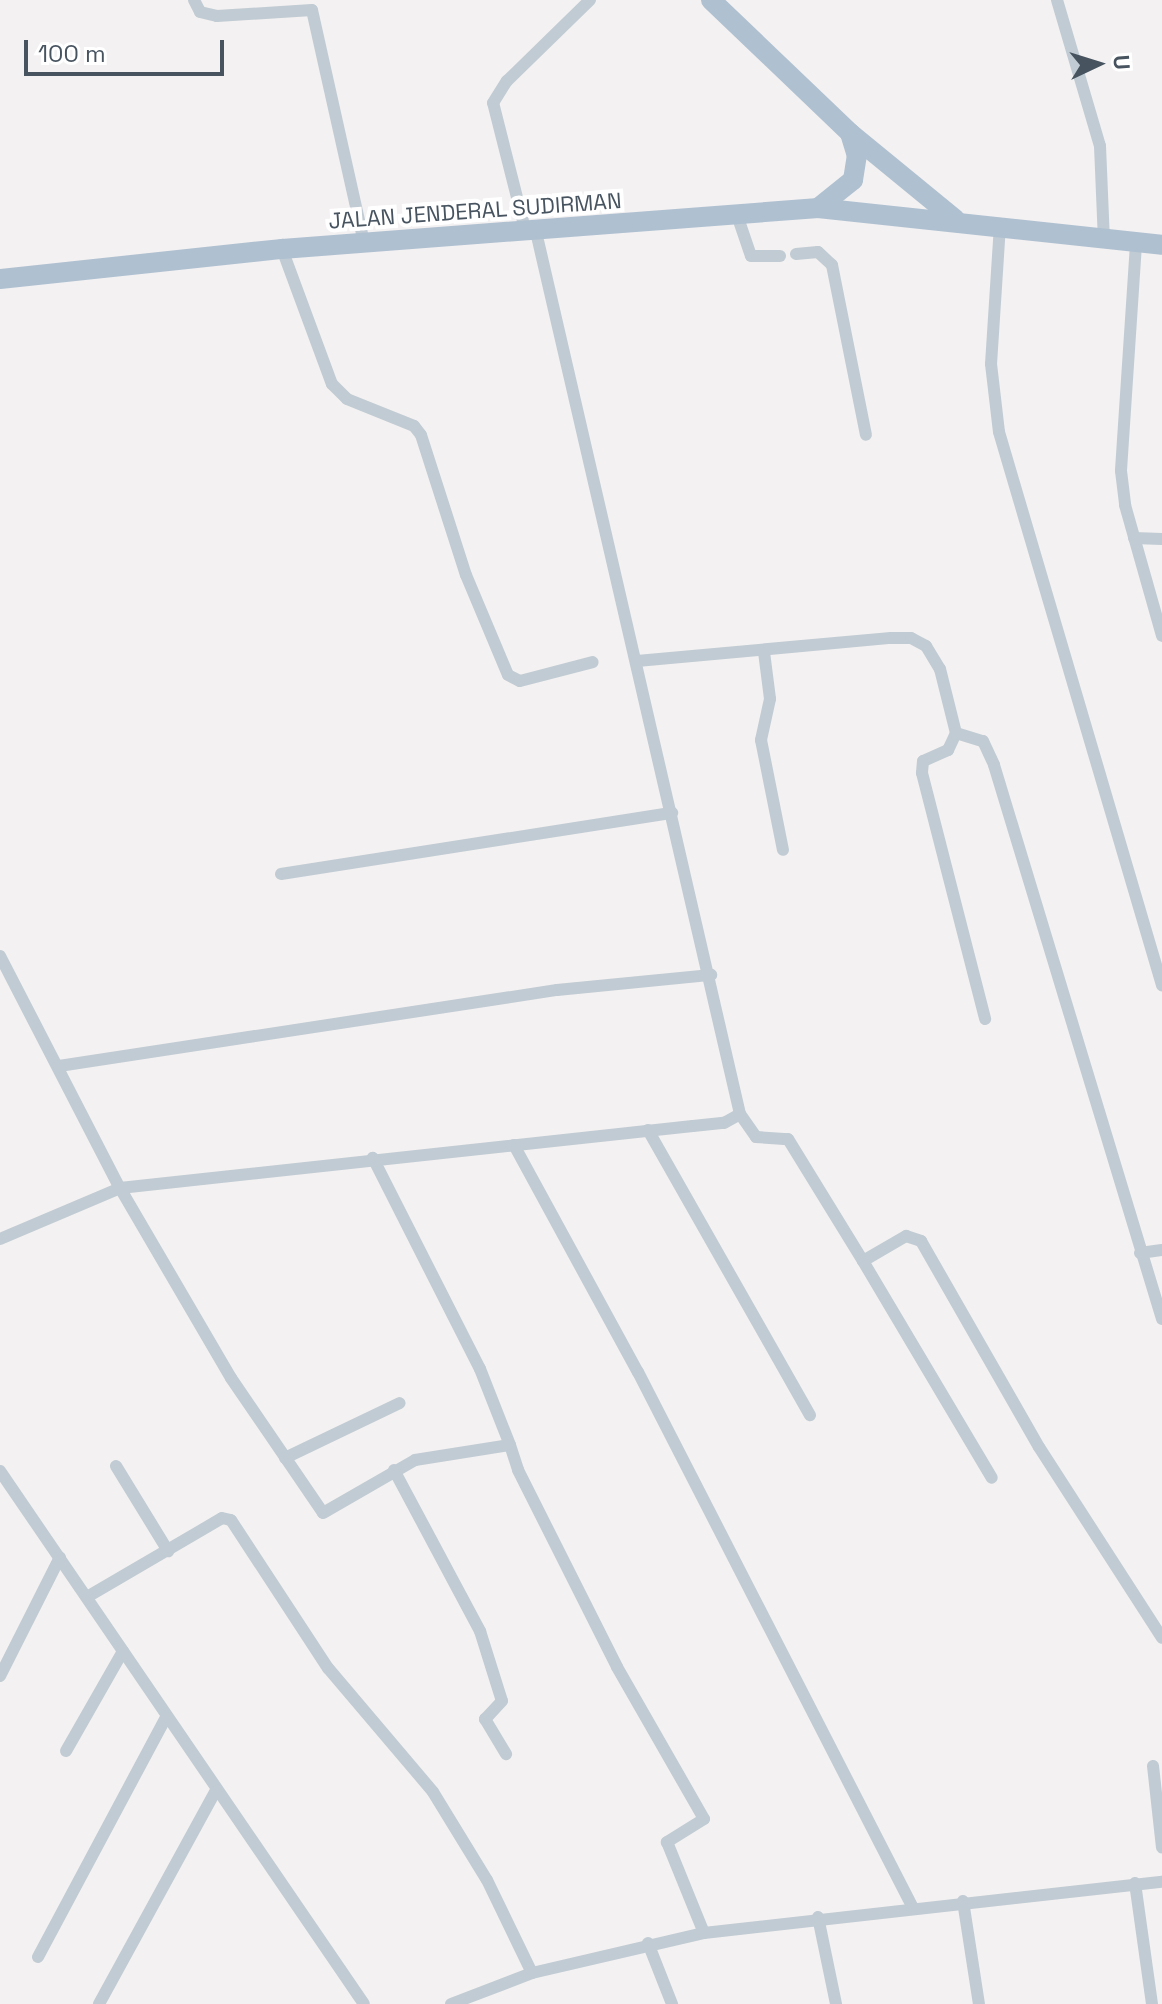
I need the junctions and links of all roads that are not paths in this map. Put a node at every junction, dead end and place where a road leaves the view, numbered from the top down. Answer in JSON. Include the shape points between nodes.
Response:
{"nodes":[{"id":1,"x":194,"y":0,"type":"edge"},
{"id":2,"x":590,"y":0,"type":"edge"},
{"id":3,"x":711,"y":0,"type":"edge"},
{"id":4,"x":1057,"y":0,"type":"edge"},
{"id":5,"x":850,"y":133,"type":"junction"},
{"id":6,"x":818,"y":208,"type":"junction"},
{"id":7,"x":736,"y":212,"type":"junction"},
{"id":8,"x":955,"y":219,"type":"junction"},
{"id":9,"x":1000,"y":225,"type":"junction"},
{"id":10,"x":531,"y":233,"type":"junction"},
{"id":11,"x":1104,"y":240,"type":"junction"},
{"id":12,"x":364,"y":243,"type":"junction"},
{"id":13,"x":1136,"y":244,"type":"junction"},
{"id":14,"x":1162,"y":245,"type":"edge"},
{"id":15,"x":282,"y":249,"type":"junction"},
{"id":16,"x":796,"y":254,"type":"dead end"},
{"id":17,"x":780,"y":256,"type":"dead end"},
{"id":18,"x":0,"y":279,"type":"edge"},
{"id":19,"x":866,"y":435,"type":"dead end"},
{"id":20,"x":1134,"y":538,"type":"junction"},
{"id":21,"x":1162,"y":539,"type":"edge"},
{"id":22,"x":1162,"y":636,"type":"edge"},
{"id":23,"x":764,"y":652,"type":"junction"},
{"id":24,"x":637,"y":661,"type":"junction"},
{"id":25,"x":593,"y":662,"type":"dead end"},
{"id":26,"x":956,"y":733,"type":"junction"},
{"id":27,"x":672,"y":813,"type":"junction"},
{"id":28,"x":783,"y":850,"type":"dead end"},
{"id":29,"x":281,"y":874,"type":"dead end"},
{"id":30,"x":0,"y":956,"type":"edge"},
{"id":31,"x":711,"y":975,"type":"junction"},
{"id":32,"x":1162,"y":985,"type":"edge"},
{"id":33,"x":985,"y":1019,"type":"dead end"},
{"id":34,"x":59,"y":1066,"type":"junction"},
{"id":35,"x":740,"y":1114,"type":"junction"},
{"id":36,"x":648,"y":1130,"type":"junction"},
{"id":37,"x":514,"y":1145,"type":"junction"},
{"id":38,"x":373,"y":1158,"type":"junction"},
{"id":39,"x":120,"y":1188,"type":"junction"},
{"id":40,"x":0,"y":1239,"type":"edge"},
{"id":41,"x":1162,"y":1250,"type":"edge"},
{"id":42,"x":1140,"y":1253,"type":"junction"},
{"id":43,"x":863,"y":1261,"type":"junction"},
{"id":44,"x":1162,"y":1319,"type":"edge"},
{"id":45,"x":400,"y":1403,"type":"dead end"},
{"id":46,"x":810,"y":1415,"type":"dead end"},
{"id":47,"x":510,"y":1445,"type":"junction"},
{"id":48,"x":285,"y":1458,"type":"junction"},
{"id":49,"x":116,"y":1466,"type":"dead end"},
{"id":50,"x":394,"y":1470,"type":"junction"},
{"id":51,"x":0,"y":1471,"type":"edge"},
{"id":52,"x":992,"y":1478,"type":"dead end"},
{"id":53,"x":168,"y":1551,"type":"junction"},
{"id":54,"x":60,"y":1557,"type":"junction"},
{"id":55,"x":87,"y":1597,"type":"junction"},
{"id":56,"x":1162,"y":1638,"type":"edge"},
{"id":57,"x":123,"y":1651,"type":"junction"},
{"id":58,"x":0,"y":1676,"type":"edge"},
{"id":59,"x":166,"y":1717,"type":"junction"},
{"id":60,"x":66,"y":1751,"type":"dead end"},
{"id":61,"x":506,"y":1754,"type":"dead end"},
{"id":62,"x":1153,"y":1766,"type":"dead end"},
{"id":63,"x":215,"y":1792,"type":"junction"},
{"id":64,"x":1162,"y":1848,"type":"edge"},
{"id":65,"x":1162,"y":1882,"type":"edge"},
{"id":66,"x":1135,"y":1883,"type":"junction"},
{"id":67,"x":963,"y":1901,"type":"junction"},
{"id":68,"x":912,"y":1906,"type":"junction"},
{"id":69,"x":818,"y":1917,"type":"junction"},
{"id":70,"x":704,"y":1933,"type":"junction"},
{"id":71,"x":648,"y":1943,"type":"junction"},
{"id":72,"x":38,"y":1957,"type":"dead end"},
{"id":73,"x":532,"y":1973,"type":"junction"},
{"id":74,"x":475,"y":2000,"type":"edge"},
{"id":75,"x":99,"y":2004,"type":"edge"},
{"id":76,"x":364,"y":2004,"type":"edge"},
{"id":77,"x":451,"y":2004,"type":"edge"},
{"id":78,"x":672,"y":2004,"type":"edge"},
{"id":79,"x":836,"y":2004,"type":"edge"},
{"id":80,"x":979,"y":2004,"type":"edge"},
{"id":81,"x":1152,"y":2004,"type":"edge"}],
"edges":[{"from":1,"to":12,"type":"street","via":[[200,12],[217,16],[312,10]]},
{"from":2,"to":10,"type":"street","via":[[507,81],[493,103]]},
{"from":3,"to":5,"type":"main road"},
{"from":4,"to":11,"type":"street","via":[[1100,146]]},
{"from":5,"to":6,"type":"main road","via":[[857,156],[853,180]]},
{"from":5,"to":8,"type":"main road"},
{"from":6,"to":7,"type":"main road","name":"JALAN JENDERAL SUDIRMAN"},
{"from":6,"to":8,"type":"main road","name":"JALAN JENDERAL SUDIRMAN"},
{"from":7,"to":10,"type":"main road","name":"JALAN JENDERAL SUDIRMAN"},
{"from":7,"to":17,"type":"street","via":[[751,256]]},
{"from":8,"to":9,"type":"main road","name":"JALAN JENDERAL SUDIRMAN"},
{"from":9,"to":11,"type":"main road","name":"JALAN JENDERAL SUDIRMAN"},
{"from":9,"to":32,"type":"street","via":[[991,364],[999,432],[1035,570]]},
{"from":10,"to":12,"type":"main road","name":"JALAN JENDERAL SUDIRMAN"},
{"from":10,"to":24,"type":"street"},
{"from":11,"to":13,"type":"main road","name":"JALAN JENDERAL SUDIRMAN"},
{"from":12,"to":15,"type":"main road","name":"JALAN JENDERAL SUDIRMAN"},
{"from":13,"to":14,"type":"main road","name":"JALAN JENDERAL SUDIRMAN"},
{"from":13,"to":20,"type":"street","via":[[1120,453]]},
{"from":15,"to":18,"type":"main road","name":"JALAN JENDERAL SUDIRMAN"},
{"from":15,"to":25,"type":"street","via":[[332,384],[347,399],[414,426],[421,435],[466,575],[508,675],[520,681]]},
{"from":16,"to":19,"type":"street","via":[[818,252],[832,265]]},
{"from":20,"to":21,"type":"street"},
{"from":20,"to":22,"type":"street"},
{"from":23,"to":24,"type":"street"},
{"from":23,"to":26,"type":"street","via":[[911,638],[938,662]]},
{"from":23,"to":28,"type":"street","via":[[770,699],[761,740]]},
{"from":24,"to":27,"type":"street"},
{"from":26,"to":33,"type":"street","via":[[951,747],[928,757],[921,768]]},
{"from":26,"to":42,"type":"street","via":[[983,741],[994,765]]},
{"from":27,"to":29,"type":"street"},
{"from":27,"to":31,"type":"street"},
{"from":30,"to":34,"type":"street"},
{"from":31,"to":34,"type":"street","via":[[557,990]]},
{"from":31,"to":35,"type":"street"},
{"from":34,"to":39,"type":"street"},
{"from":35,"to":36,"type":"street","via":[[724,1123]]},
{"from":35,"to":43,"type":"street","via":[[756,1137],[788,1139]]},
{"from":36,"to":37,"type":"street"},
{"from":36,"to":46,"type":"street"},
{"from":37,"to":38,"type":"street"},
{"from":37,"to":68,"type":"street","via":[[638,1372]]},
{"from":38,"to":39,"type":"street"},
{"from":38,"to":47,"type":"street","via":[[480,1369]]},
{"from":39,"to":40,"type":"street"},
{"from":39,"to":48,"type":"street"},
{"from":41,"to":42,"type":"street"},
{"from":42,"to":44,"type":"street"},
{"from":43,"to":52,"type":"street"},
{"from":43,"to":56,"type":"street","via":[[906,1236],[921,1241],[1039,1447]]},
{"from":45,"to":48,"type":"street"},
{"from":47,"to":50,"type":"street","via":[[435,1454]]},
{"from":47,"to":70,"type":"street","via":[[617,1667],[704,1819],[667,1842]]},
{"from":48,"to":50,"type":"street","via":[[323,1513]]},
{"from":49,"to":53,"type":"street"},
{"from":50,"to":61,"type":"street","via":[[480,1631],[502,1701],[486,1720]]},
{"from":51,"to":54,"type":"street"},
{"from":53,"to":55,"type":"street"},
{"from":53,"to":73,"type":"street","via":[[222,1518],[231,1520],[328,1668],[433,1792],[487,1880]]},
{"from":54,"to":55,"type":"street"},
{"from":54,"to":58,"type":"street"},
{"from":55,"to":57,"type":"street"},
{"from":57,"to":59,"type":"street"},
{"from":57,"to":60,"type":"street"},
{"from":59,"to":63,"type":"street"},
{"from":59,"to":72,"type":"street"},
{"from":62,"to":64,"type":"street"},
{"from":63,"to":75,"type":"street"},
{"from":63,"to":76,"type":"street"},
{"from":65,"to":66,"type":"street"},
{"from":66,"to":67,"type":"street"},
{"from":66,"to":81,"type":"street"},
{"from":67,"to":68,"type":"street"},
{"from":67,"to":80,"type":"street"},
{"from":68,"to":69,"type":"street"},
{"from":69,"to":70,"type":"street"},
{"from":69,"to":79,"type":"street"},
{"from":70,"to":71,"type":"street"},
{"from":71,"to":73,"type":"street"},
{"from":71,"to":78,"type":"street"},
{"from":73,"to":74,"type":"street"},
{"from":74,"to":77,"type":"street"}]}
